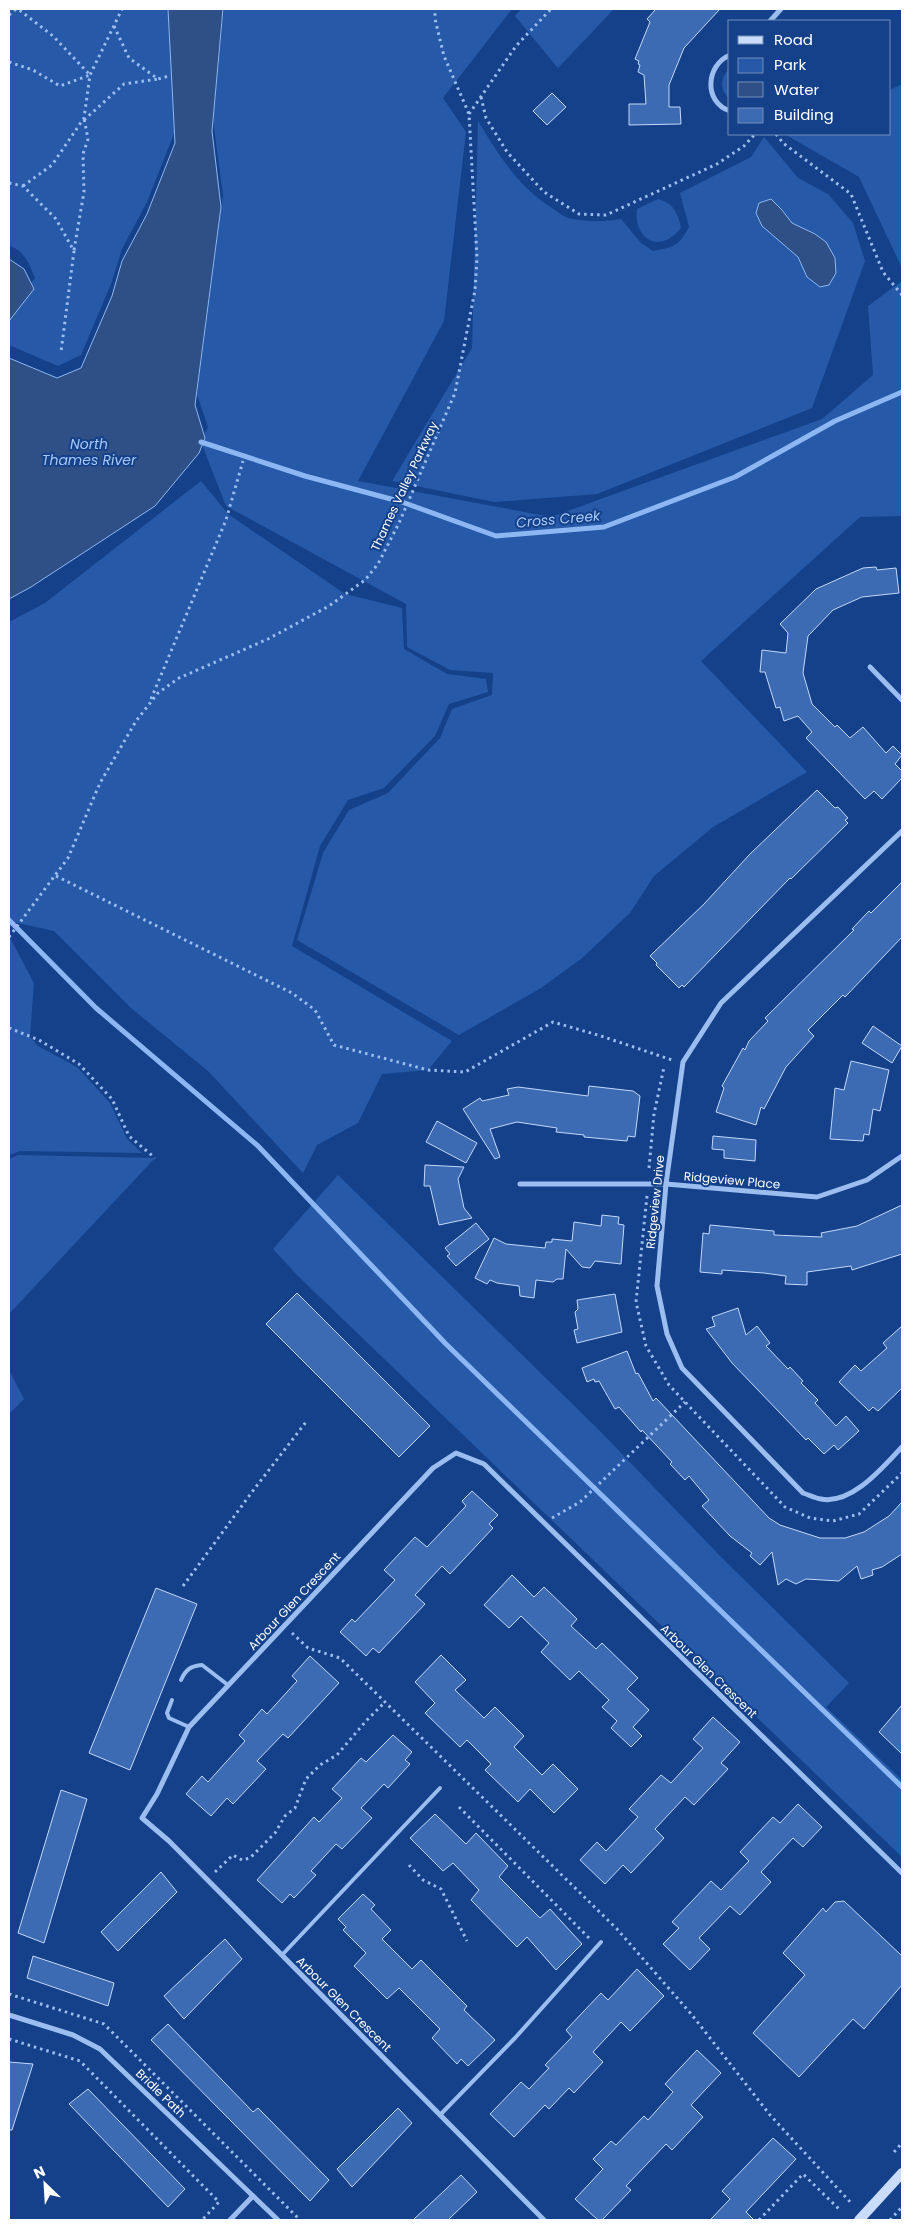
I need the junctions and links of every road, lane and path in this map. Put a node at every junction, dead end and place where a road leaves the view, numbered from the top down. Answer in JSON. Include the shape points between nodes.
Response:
{"nodes":[{"id":1,"x":17,"y":9,"type":"edge"},
{"id":2,"x":122,"y":9,"type":"edge"},
{"id":3,"x":435,"y":9,"type":"edge"},
{"id":4,"x":551,"y":9,"type":"edge"},
{"id":5,"x":781,"y":9,"type":"edge"},
{"id":6,"x":9,"y":15,"type":"edge"},
{"id":7,"x":771,"y":20,"type":"edge"},
{"id":8,"x":114,"y":26,"type":"junction"},
{"id":9,"x":728,"y":56,"type":"edge"},
{"id":10,"x":9,"y":62,"type":"edge"},
{"id":11,"x":90,"y":75,"type":"junction"},
{"id":12,"x":169,"y":76,"type":"dead end"},
{"id":13,"x":158,"y":79,"type":"junction"},
{"id":14,"x":480,"y":97,"type":"junction"},
{"id":15,"x":728,"y":110,"type":"edge"},
{"id":16,"x":469,"y":114,"type":"junction"},
{"id":17,"x":84,"y":119,"type":"junction"},
{"id":18,"x":754,"y":135,"type":"edge"},
{"id":19,"x":777,"y":135,"type":"edge"},
{"id":20,"x":9,"y":183,"type":"edge"},
{"id":21,"x":23,"y":186,"type":"junction"},
{"id":22,"x":74,"y":251,"type":"junction"},
{"id":23,"x":902,"y":295,"type":"edge"},
{"id":24,"x":61,"y":352,"type":"dead end"},
{"id":25,"x":243,"y":461,"type":"dead end"},
{"id":26,"x":870,"y":667,"type":"dead end"},
{"id":27,"x":902,"y":700,"type":"edge"},
{"id":28,"x":149,"y":704,"type":"junction"},
{"id":29,"x":902,"y":831,"type":"edge"},
{"id":30,"x":56,"y":876,"type":"junction"},
{"id":31,"x":9,"y":937,"type":"edge"},
{"id":32,"x":9,"y":1028,"type":"edge"},
{"id":33,"x":672,"y":1060,"type":"dead end"},
{"id":34,"x":664,"y":1067,"type":"dead end"},
{"id":35,"x":902,"y":1156,"type":"edge"},
{"id":36,"x":155,"y":1158,"type":"dead end"},
{"id":37,"x":649,"y":1168,"type":"dead end"},
{"id":38,"x":520,"y":1184,"type":"dead end"},
{"id":39,"x":666,"y":1184,"type":"junction"},
{"id":40,"x":686,"y":1402,"type":"dead end"},
{"id":41,"x":306,"y":1422,"type":"dead end"},
{"id":42,"x":902,"y":1447,"type":"edge"},
{"id":43,"x":544,"y":1523,"type":"junction"},
{"id":44,"x":183,"y":1586,"type":"dead end"},
{"id":45,"x":284,"y":1626,"type":"junction"},
{"id":46,"x":181,"y":1680,"type":"dead end"},
{"id":47,"x":228,"y":1685,"type":"junction"},
{"id":48,"x":172,"y":1700,"type":"dead end"},
{"id":49,"x":385,"y":1702,"type":"junction"},
{"id":50,"x":188,"y":1727,"type":"junction"},
{"id":51,"x":440,"y":1788,"type":"dead end"},
{"id":52,"x":459,"y":1808,"type":"dead end"},
{"id":53,"x":409,"y":1865,"type":"dead end"},
{"id":54,"x":902,"y":1874,"type":"edge"},
{"id":55,"x":207,"y":1879,"type":"junction"},
{"id":56,"x":590,"y":1939,"type":"dead end"},
{"id":57,"x":467,"y":1941,"type":"dead end"},
{"id":58,"x":601,"y":1942,"type":"dead end"},
{"id":59,"x":282,"y":1955,"type":"junction"},
{"id":60,"x":9,"y":2015,"type":"edge"},
{"id":61,"x":9,"y":2039,"type":"edge"},
{"id":62,"x":440,"y":2115,"type":"junction"},
{"id":63,"x":218,"y":2138,"type":"dead end"},
{"id":64,"x":902,"y":2143,"type":"edge"},
{"id":65,"x":894,"y":2152,"type":"dead end"},
{"id":66,"x":902,"y":2173,"type":"edge"},
{"id":67,"x":253,"y":2196,"type":"junction"},
{"id":68,"x":852,"y":2204,"type":"dead end"},
{"id":69,"x":902,"y":2207,"type":"edge"},
{"id":70,"x":839,"y":2209,"type":"dead end"},
{"id":71,"x":202,"y":2220,"type":"edge"},
{"id":72,"x":230,"y":2220,"type":"edge"},
{"id":73,"x":278,"y":2220,"type":"edge"},
{"id":74,"x":300,"y":2220,"type":"edge"},
{"id":75,"x":544,"y":2220,"type":"edge"},
{"id":76,"x":759,"y":2220,"type":"edge"},
{"id":77,"x":859,"y":2220,"type":"edge"},
{"id":78,"x":890,"y":2220,"type":"edge"}],
"edges":[{"from":1,"to":6,"type":"path"},
{"from":1,"to":11,"type":"path","via":[[52,36]]},
{"from":2,"to":8,"type":"path"},
{"from":3,"to":16,"type":"path","name":"Thames Valley Parkway","via":[[434,19],[444,56]]},
{"from":4,"to":14,"type":"path","via":[[516,46]]},
{"from":5,"to":7,"type":"street"},
{"from":8,"to":11,"type":"path"},
{"from":8,"to":13,"type":"path","via":[[129,58]]},
{"from":9,"to":15,"type":"street","via":[[717,63],[710,79],[713,96]]},
{"from":10,"to":11,"type":"path","via":[[33,70],[60,86]]},
{"from":11,"to":17,"type":"path"},
{"from":12,"to":13,"type":"path"},
{"from":13,"to":17,"type":"path","via":[[124,84]]},
{"from":14,"to":16,"type":"path"},
{"from":14,"to":18,"type":"path","via":[[486,118],[507,152],[544,192],[579,214],[606,215],[640,200],[717,164]]},
{"from":16,"to":28,"type":"path","name":"Thames Valley Parkway","via":[[477,258],[475,290],[456,393],[378,564],[365,580],[329,606],[268,639],[178,678],[158,692]]},
{"from":17,"to":21,"type":"path","via":[[52,165]]},
{"from":17,"to":22,"type":"path","via":[[88,139],[83,154],[84,192]]},
{"from":19,"to":23,"type":"path","via":[[851,194],[883,272]]},
{"from":20,"to":21,"type":"path"},
{"from":21,"to":22,"type":"path","via":[[56,219]]},
{"from":22,"to":24,"type":"path"},
{"from":25,"to":28,"type":"path","via":[[226,520]]},
{"from":26,"to":27,"type":"street"},
{"from":28,"to":30,"type":"path","name":"Thames Valley Parkway","via":[[100,783],[68,858]]},
{"from":29,"to":39,"type":"street","name":"Ridgeview Drive","via":[[721,1003],[683,1062]]},
{"from":30,"to":31,"type":"path","name":"Thames Valley Parkway"},
{"from":30,"to":33,"type":"path","via":[[292,993],[315,1010],[334,1045],[428,1070],[465,1072],[553,1022]]},
{"from":32,"to":36,"type":"path","via":[[38,1040],[79,1064],[112,1099],[129,1136]]},
{"from":34,"to":37,"type":"path","via":[[654,1114]]},
{"from":35,"to":39,"type":"street","name":"Ridgeview Place","via":[[867,1180],[817,1198]]},
{"from":38,"to":39,"type":"street","name":"Ridgeview Place"},
{"from":39,"to":42,"type":"street","name":"Ridgeview Drive","via":[[657,1286],[667,1334],[682,1368],[802,1493],[823,1500],[842,1498],[867,1482]]},
{"from":40,"to":43,"type":"path","via":[[580,1502]]},
{"from":41,"to":44,"type":"path"},
{"from":43,"to":45,"type":"street","name":"Arbour Glen Crescent","via":[[484,1464],[456,1453],[433,1468]]},
{"from":43,"to":54,"type":"street","name":"Arbour Glen Crescent"},
{"from":45,"to":47,"type":"street","name":"Arbour Glen Crescent"},
{"from":45,"to":49,"type":"path","via":[[308,1648],[340,1658]]},
{"from":46,"to":47,"type":"lane","via":[[191,1666],[202,1665]]},
{"from":47,"to":50,"type":"street","name":"Arbour Glen Crescent"},
{"from":48,"to":50,"type":"lane","via":[[167,1713],[169,1718]]},
{"from":49,"to":55,"type":"path","via":[[337,1755],[306,1779],[295,1808],[250,1858],[242,1860],[233,1855]]},
{"from":49,"to":68,"type":"path","via":[[617,1929],[692,2015],[770,2115]]},
{"from":50,"to":55,"type":"street","name":"Arbour Glen Crescent","via":[[157,1794],[142,1818]]},
{"from":51,"to":59,"type":"lane"},
{"from":52,"to":56,"type":"path"},
{"from":53,"to":57,"type":"path","via":[[423,1880],[440,1889]]},
{"from":55,"to":59,"type":"street","name":"Arbour Glen Crescent"},
{"from":58,"to":62,"type":"lane"},
{"from":59,"to":62,"type":"street","name":"Arbour Glen Crescent"},
{"from":60,"to":67,"type":"street","name":"Bridle Path","via":[[73,2035],[100,2049]]},
{"from":61,"to":71,"type":"path","via":[[80,2061],[219,2202]]},
{"from":62,"to":75,"type":"street","name":"Arbour Glen Crescent"},
{"from":63,"to":74,"type":"path"},
{"from":64,"to":65,"type":"path"},
{"from":66,"to":77,"type":"street"},
{"from":67,"to":72,"type":"street"},
{"from":67,"to":73,"type":"street","name":"Bridle Path"},
{"from":69,"to":78,"type":"path"},
{"from":70,"to":76,"type":"path","via":[[803,2174]]}]}
